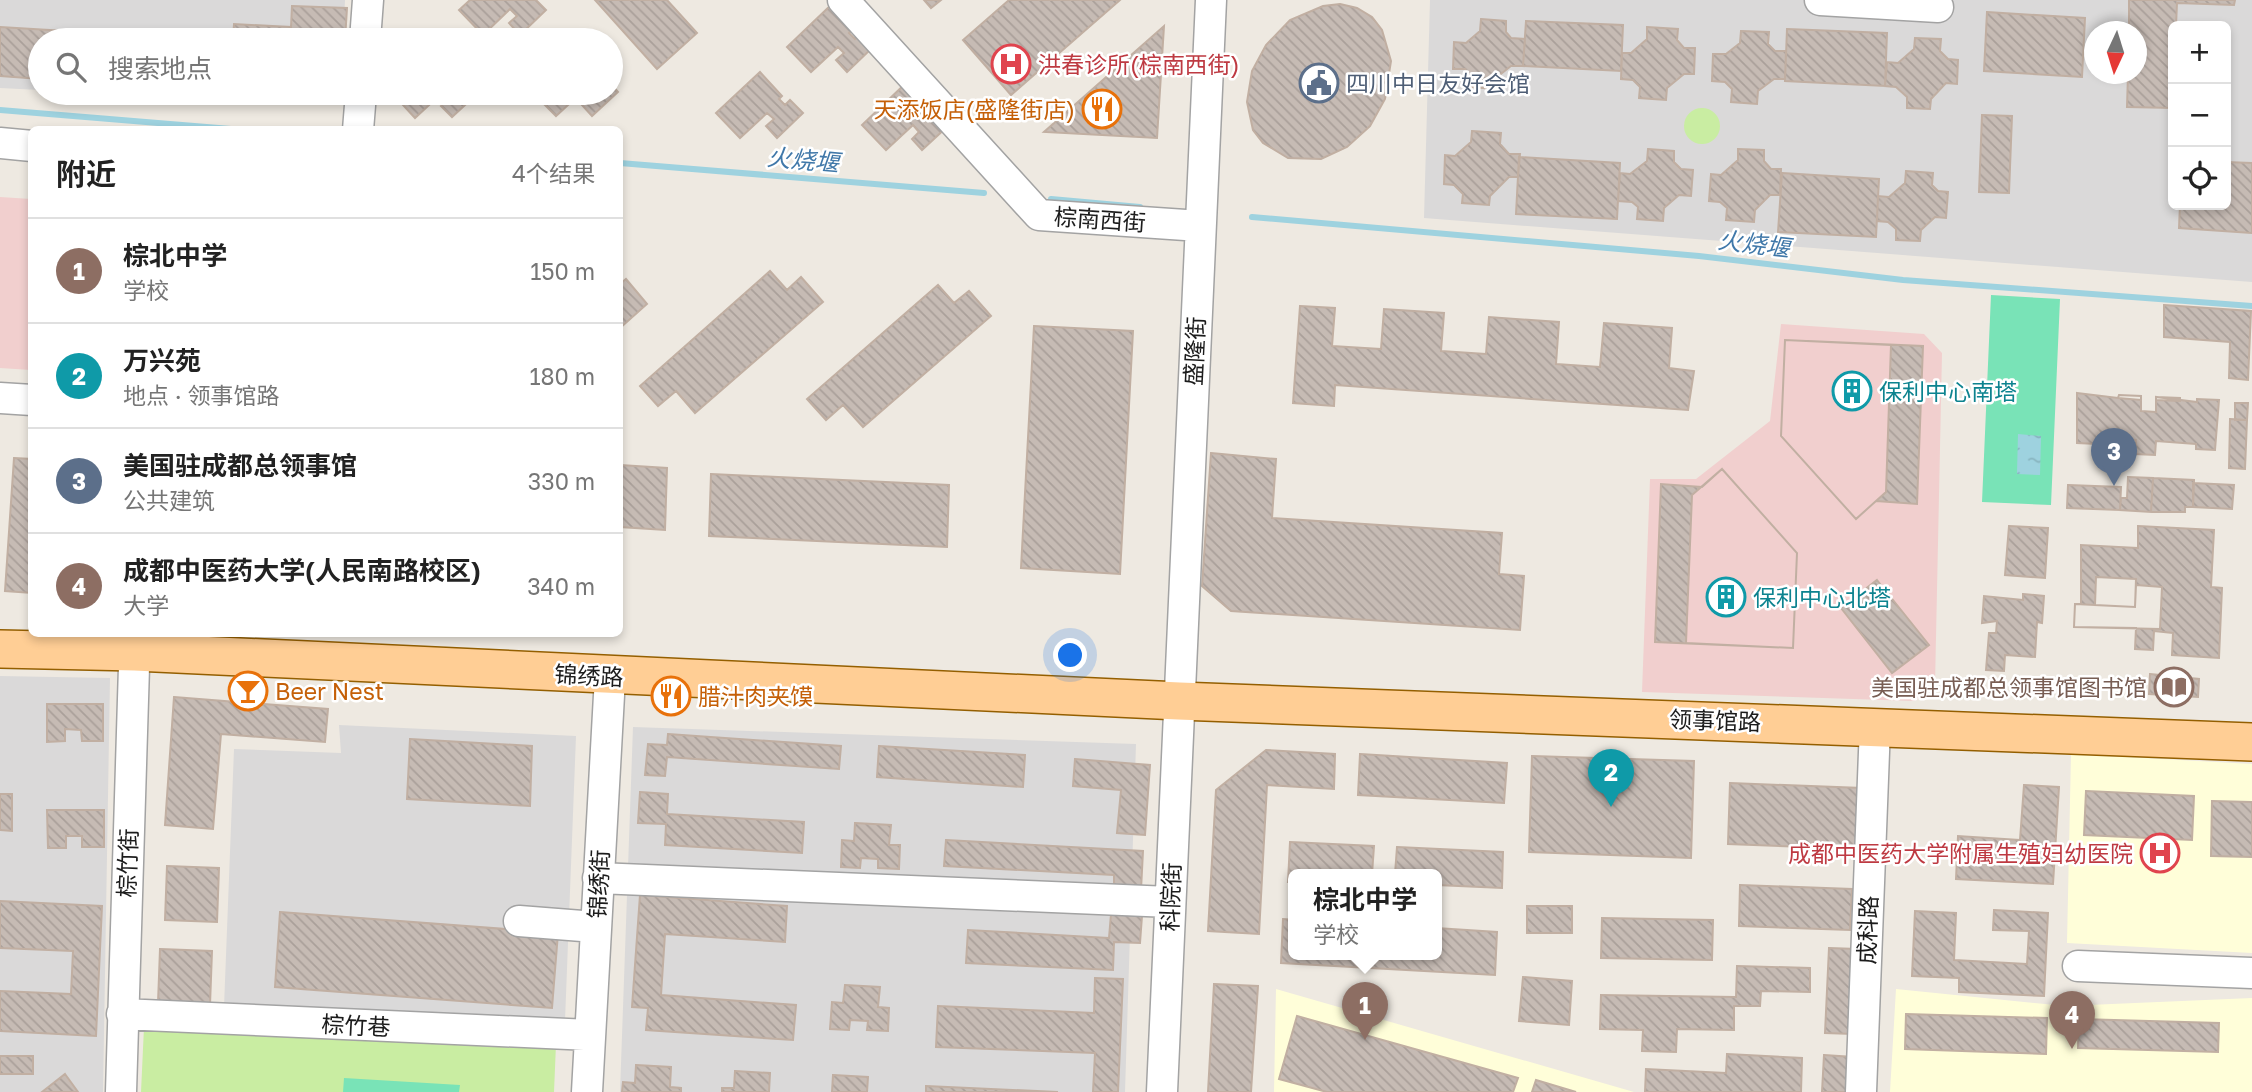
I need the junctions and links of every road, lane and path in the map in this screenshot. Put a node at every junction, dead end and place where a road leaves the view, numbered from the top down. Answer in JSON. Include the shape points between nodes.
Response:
{"nodes":[{"id":1,"x":368,"y":0,"type":"edge"},
{"id":2,"x":843,"y":0,"type":"edge"},
{"id":3,"x":1211,"y":0,"type":"edge"},
{"id":4,"x":1820,"y":0,"type":"edge"},
{"id":5,"x":1938,"y":7,"type":"dead end"},
{"id":6,"x":366,"y":28,"type":"edge"},
{"id":7,"x":360,"y":105,"type":"edge"},
{"id":8,"x":358,"y":126,"type":"edge"},
{"id":9,"x":0,"y":143,"type":"edge"},
{"id":10,"x":28,"y":146,"type":"edge"},
{"id":11,"x":1200,"y":226,"type":"junction"},
{"id":12,"x":0,"y":398,"type":"edge"},
{"id":13,"x":28,"y":400,"type":"edge"},
{"id":14,"x":135,"y":643,"type":"edge"},
{"id":15,"x":0,"y":649,"type":"edge"},
{"id":16,"x":610,"y":677,"type":"junction"},
{"id":17,"x":1179,"y":701,"type":"junction"},
{"id":18,"x":1875,"y":726,"type":"junction"},
{"id":19,"x":2252,"y":742,"type":"edge"},
{"id":20,"x":598,"y":877,"type":"junction"},
{"id":21,"x":1170,"y":902,"type":"junction"},
{"id":22,"x":519,"y":921,"type":"dead end"},
{"id":23,"x":595,"y":927,"type":"junction"},
{"id":24,"x":2078,"y":966,"type":"dead end"},
{"id":25,"x":2252,"y":973,"type":"edge"},
{"id":26,"x":122,"y":1014,"type":"junction"},
{"id":27,"x":590,"y":1035,"type":"junction"},
{"id":28,"x":121,"y":1092,"type":"edge"},
{"id":29,"x":587,"y":1092,"type":"edge"},
{"id":30,"x":1162,"y":1092,"type":"edge"},
{"id":31,"x":1861,"y":1092,"type":"edge"}],
"edges":[{"from":1,"to":6,"type":"street"},
{"from":2,"to":11,"type":"street","name":"棕南西街","via":[[1039,215]]},
{"from":3,"to":11,"type":"street","name":"盛隆街"},
{"from":4,"to":5,"type":"street"},
{"from":7,"to":8,"type":"street"},
{"from":9,"to":10,"type":"street"},
{"from":11,"to":17,"type":"street","name":"盛隆街"},
{"from":12,"to":13,"type":"street"},
{"from":14,"to":15,"type":"main road","name":"锦绣路"},
{"from":14,"to":16,"type":"main road","name":"锦绣路"},
{"from":14,"to":26,"type":"street","name":"棕竹街"},
{"from":16,"to":17,"type":"main road","name":"锦绣路"},
{"from":16,"to":20,"type":"street","name":"锦绣街"},
{"from":17,"to":18,"type":"main road","name":"领事馆路"},
{"from":17,"to":21,"type":"street","name":"科院街"},
{"from":18,"to":19,"type":"main road","name":"领事馆路"},
{"from":18,"to":31,"type":"street","name":"成科路"},
{"from":20,"to":21,"type":"street"},
{"from":20,"to":23,"type":"street","name":"锦绣街"},
{"from":21,"to":30,"type":"street","name":"科院街"},
{"from":22,"to":23,"type":"street"},
{"from":23,"to":27,"type":"street","name":"锦绣街"},
{"from":24,"to":25,"type":"street"},
{"from":26,"to":27,"type":"street","name":"棕竹巷"},
{"from":26,"to":28,"type":"street","name":"棕竹街"},
{"from":27,"to":29,"type":"street","name":"锦绣街"}]}
